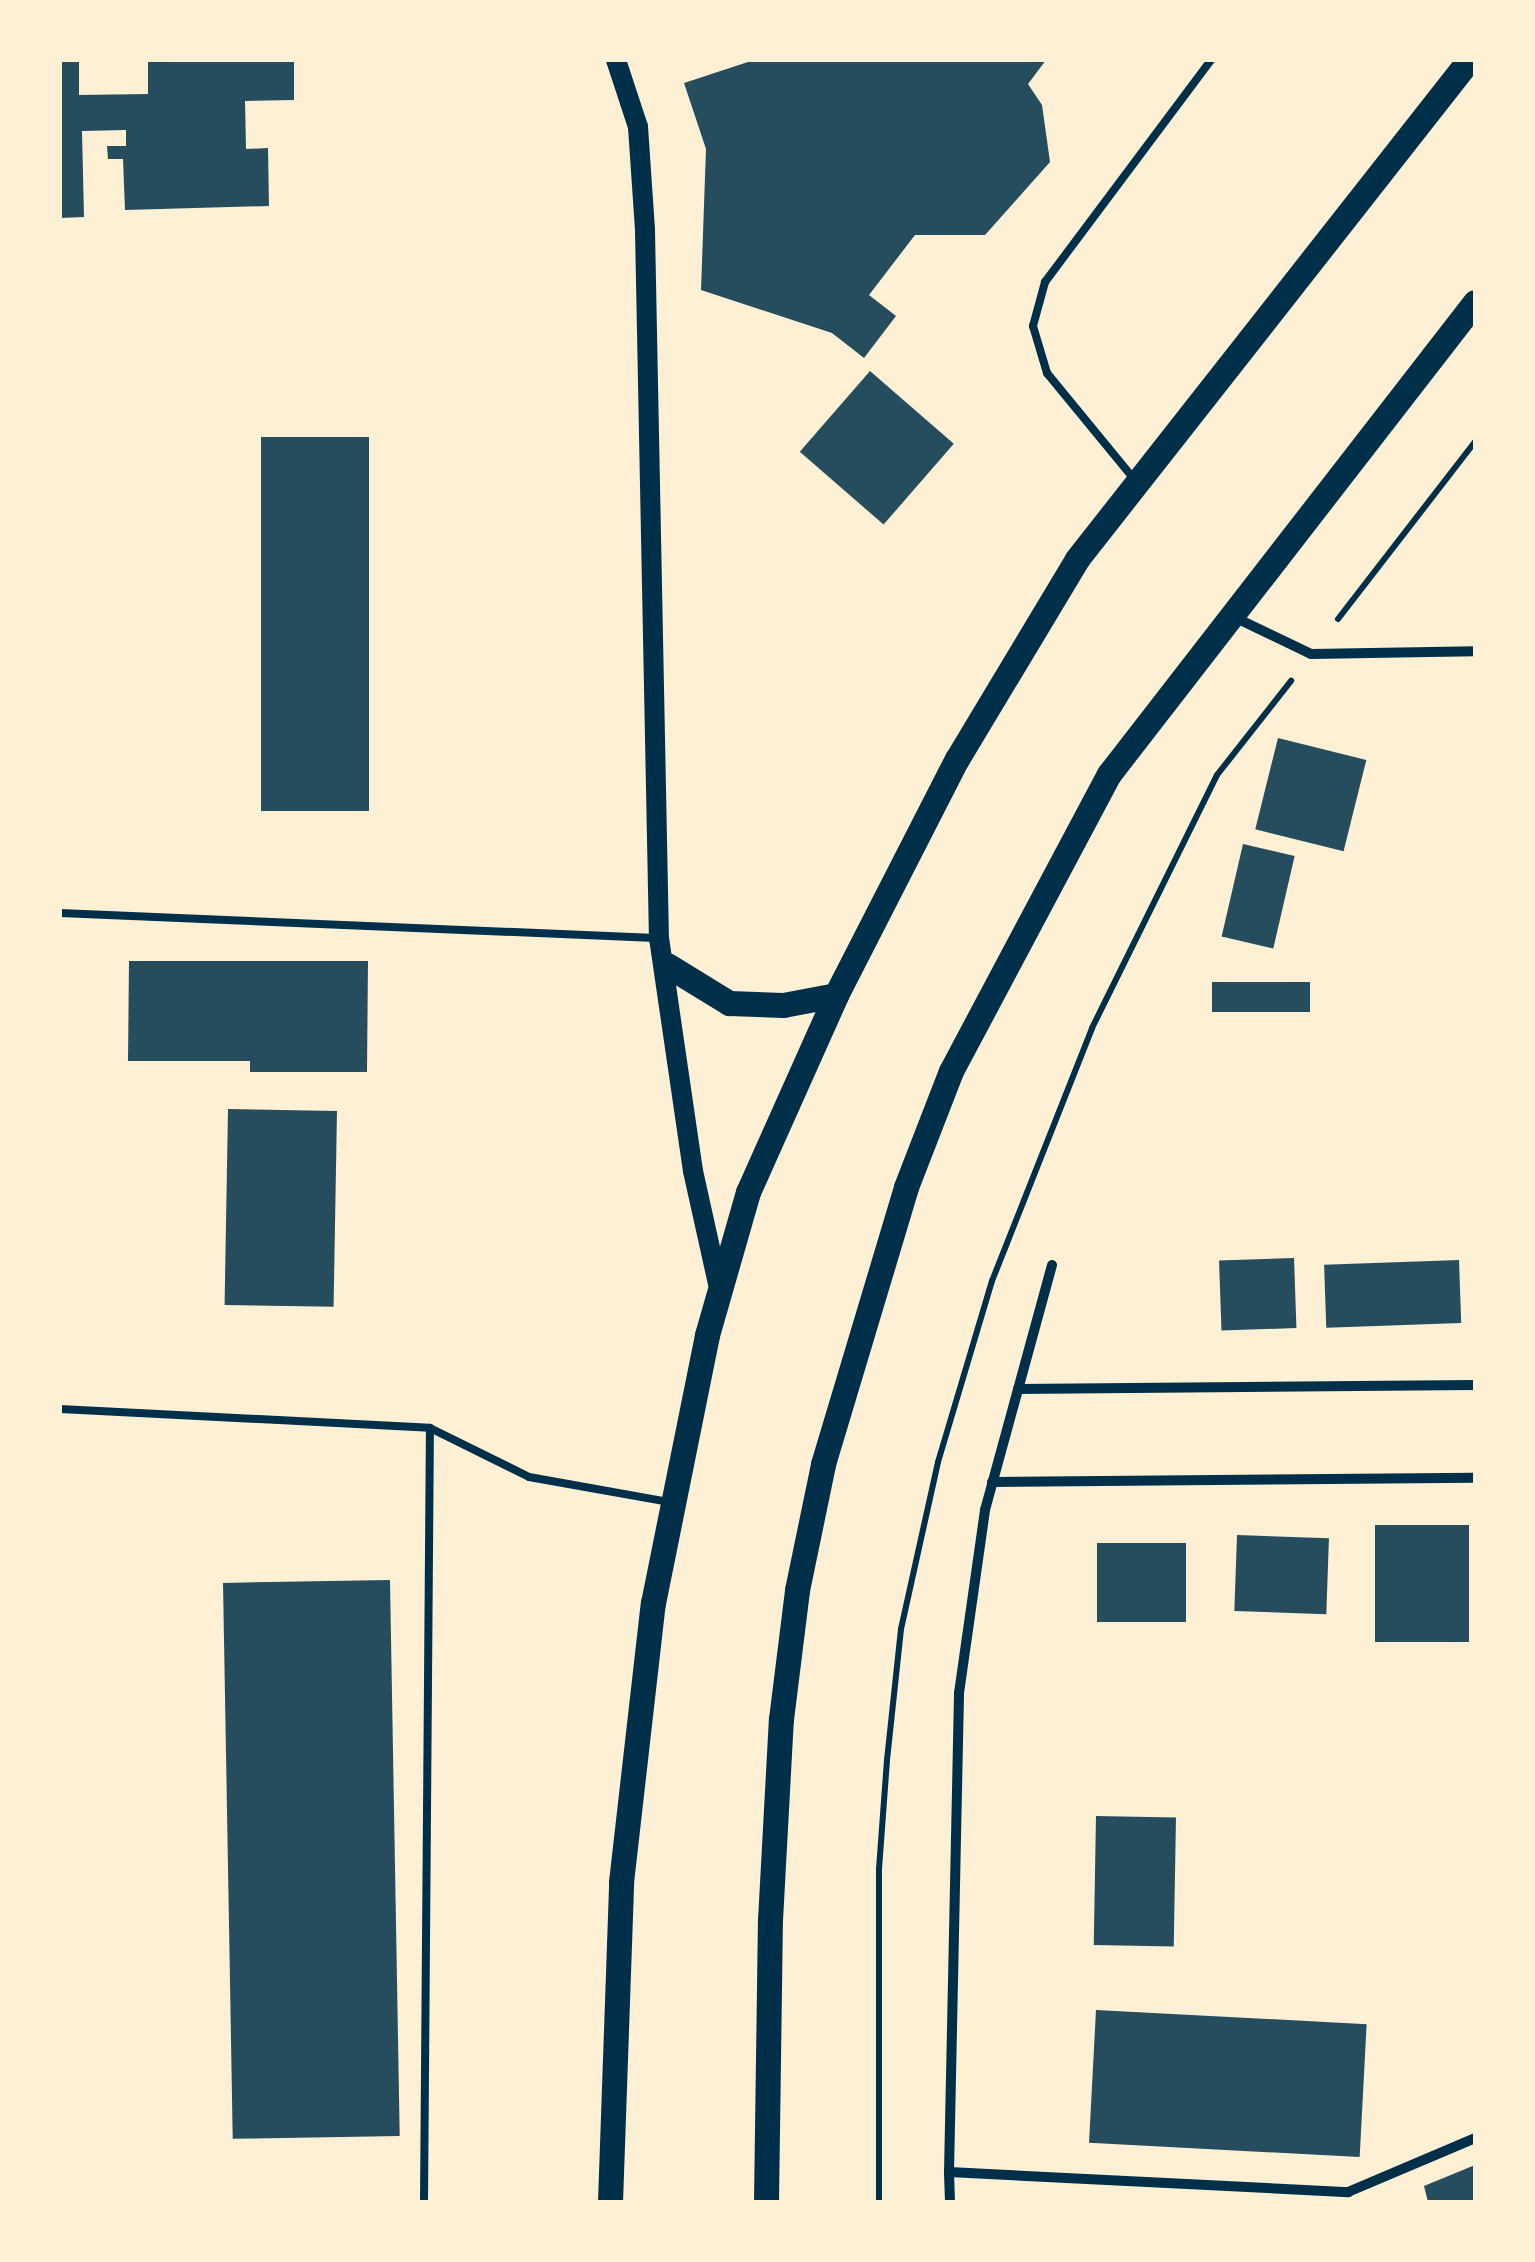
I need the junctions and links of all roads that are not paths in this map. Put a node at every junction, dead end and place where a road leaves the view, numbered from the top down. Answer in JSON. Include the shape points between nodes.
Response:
{"nodes":[{"id":1,"x":616,"y":60,"type":"edge"},
{"id":2,"x":1211,"y":60,"type":"edge"},
{"id":3,"x":1470,"y":60,"type":"edge"},
{"id":4,"x":1475,"y":302,"type":"edge"},
{"id":5,"x":1134,"y":479,"type":"junction"},
{"id":6,"x":1232,"y":616,"type":"junction"},
{"id":7,"x":1475,"y":651,"type":"edge"},
{"id":8,"x":60,"y":913,"type":"edge"},
{"id":9,"x":659,"y":938,"type":"junction"},
{"id":10,"x":667,"y":965,"type":"junction"},
{"id":11,"x":836,"y":996,"type":"junction"},
{"id":12,"x":1052,"y":1266,"type":"dead end"},
{"id":13,"x":719,"y":1288,"type":"junction"},
{"id":14,"x":1475,"y":1385,"type":"edge"},
{"id":15,"x":1018,"y":1389,"type":"junction"},
{"id":16,"x":60,"y":1408,"type":"edge"},
{"id":17,"x":430,"y":1428,"type":"junction"},
{"id":18,"x":1475,"y":1478,"type":"edge"},
{"id":19,"x":992,"y":1482,"type":"junction"},
{"id":20,"x":670,"y":1502,"type":"junction"},
{"id":21,"x":1475,"y":2138,"type":"edge"},
{"id":22,"x":949,"y":2172,"type":"junction"},
{"id":23,"x":424,"y":2202,"type":"edge"},
{"id":24,"x":610,"y":2202,"type":"edge"},
{"id":25,"x":766,"y":2202,"type":"edge"},
{"id":26,"x":950,"y":2202,"type":"edge"}],
"edges":[{"from":1,"to":9,"type":"main road","via":[[638,127],[646,250]]},
{"from":2,"to":5,"type":"lane","via":[[1045,282],[1034,326],[1046,373]]},
{"from":3,"to":5,"type":"main road"},
{"from":4,"to":6,"type":"main road"},
{"from":5,"to":11,"type":"main road","via":[[1077,559],[956,759]]},
{"from":6,"to":7,"type":"street","via":[[1311,654]]},
{"from":6,"to":25,"type":"main road","via":[[1108,774],[1029,916],[951,1072],[873,1284],[823,1464],[797,1590],[781,1718]]},
{"from":8,"to":9,"type":"lane"},
{"from":9,"to":10,"type":"main road"},
{"from":10,"to":11,"type":"main road","via":[[728,1003],[783,1005]]},
{"from":10,"to":13,"type":"main road","via":[[693,1170]]},
{"from":11,"to":13,"type":"main road","via":[[748,1192]]},
{"from":12,"to":15,"type":"street"},
{"from":13,"to":20,"type":"main road"},
{"from":14,"to":15,"type":"street"},
{"from":15,"to":19,"type":"street"},
{"from":16,"to":17,"type":"lane"},
{"from":17,"to":20,"type":"lane","via":[[529,1478]]},
{"from":17,"to":23,"type":"lane"},
{"from":18,"to":19,"type":"street"},
{"from":19,"to":22,"type":"street","via":[[959,1693]]},
{"from":20,"to":24,"type":"main road","via":[[621,1882]]},
{"from":21,"to":22,"type":"street","via":[[1348,2192]]},
{"from":22,"to":26,"type":"street"}]}
